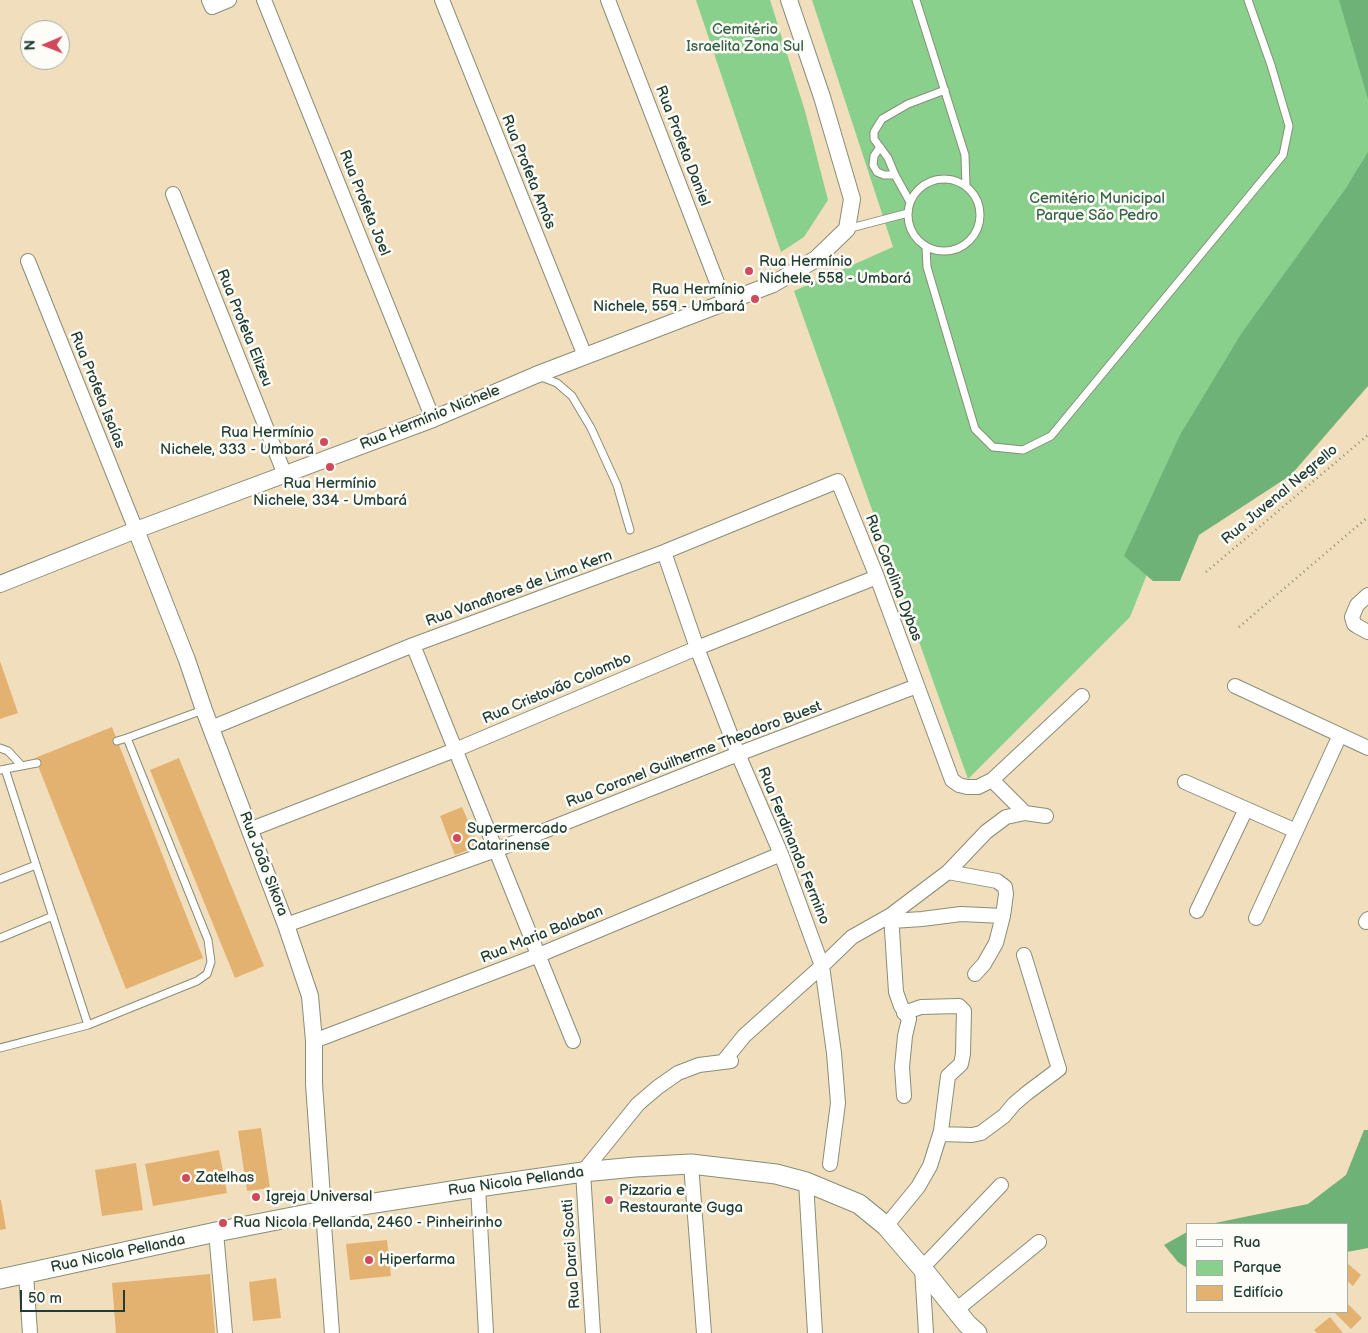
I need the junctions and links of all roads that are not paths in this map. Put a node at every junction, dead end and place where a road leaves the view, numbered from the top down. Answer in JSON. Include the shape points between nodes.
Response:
{"nodes":[{"id":1,"x":209,"y":0,"type":"edge"},
{"id":2,"x":229,"y":0,"type":"edge"},
{"id":3,"x":264,"y":0,"type":"edge"},
{"id":4,"x":442,"y":0,"type":"edge"},
{"id":5,"x":608,"y":0,"type":"edge"},
{"id":6,"x":789,"y":0,"type":"edge"},
{"id":7,"x":916,"y":0,"type":"edge"},
{"id":8,"x":1248,"y":0,"type":"edge"},
{"id":9,"x":945,"y":90,"type":"junction"},
{"id":10,"x":880,"y":147,"type":"junction"},
{"id":11,"x":895,"y":175,"type":"junction"},
{"id":12,"x":966,"y":186,"type":"junction"},
{"id":13,"x":173,"y":194,"type":"dead end"},
{"id":14,"x":910,"y":202,"type":"junction"},
{"id":15,"x":908,"y":213,"type":"junction"},
{"id":16,"x":847,"y":229,"type":"junction"},
{"id":17,"x":926,"y":247,"type":"junction"},
{"id":18,"x":28,"y":261,"type":"dead end"},
{"id":19,"x":725,"y":303,"type":"junction"},
{"id":20,"x":585,"y":356,"type":"junction"},
{"id":21,"x":536,"y":375,"type":"junction"},
{"id":22,"x":433,"y":419,"type":"junction"},
{"id":23,"x":284,"y":475,"type":"junction"},
{"id":24,"x":838,"y":481,"type":"joint"},
{"id":25,"x":136,"y":530,"type":"junction"},
{"id":26,"x":630,"y":530,"type":"dead end"},
{"id":27,"x":664,"y":552,"type":"junction"},
{"id":28,"x":877,"y":577,"type":"junction"},
{"id":29,"x":0,"y":584,"type":"edge"},
{"id":30,"x":1368,"y":595,"type":"edge"},
{"id":31,"x":1368,"y":632,"type":"edge"},
{"id":32,"x":413,"y":645,"type":"junction"},
{"id":33,"x":697,"y":648,"type":"junction"},
{"id":34,"x":917,"y":686,"type":"junction"},
{"id":35,"x":1235,"y":686,"type":"dead end"},
{"id":36,"x":1082,"y":696,"type":"dead end"},
{"id":37,"x":204,"y":710,"type":"junction"},
{"id":38,"x":211,"y":728,"type":"junction"},
{"id":39,"x":1340,"y":735,"type":"junction"},
{"id":40,"x":127,"y":738,"type":"junction"},
{"id":41,"x":117,"y":741,"type":"dead end"},
{"id":42,"x":0,"y":748,"type":"edge"},
{"id":43,"x":1368,"y":748,"type":"edge"},
{"id":44,"x":455,"y":750,"type":"junction"},
{"id":45,"x":738,"y":754,"type":"junction"},
{"id":46,"x":36,"y":763,"type":"dead end"},
{"id":47,"x":21,"y":765,"type":"junction"},
{"id":48,"x":2,"y":769,"type":"edge"},
{"id":49,"x":992,"y":780,"type":"junction"},
{"id":50,"x":1185,"y":782,"type":"dead end"},
{"id":51,"x":1246,"y":808,"type":"junction"},
{"id":52,"x":1024,"y":814,"type":"junction"},
{"id":53,"x":1046,"y":816,"type":"dead end"},
{"id":54,"x":249,"y":830,"type":"junction"},
{"id":55,"x":1296,"y":831,"type":"junction"},
{"id":56,"x":496,"y":850,"type":"junction"},
{"id":57,"x":781,"y":854,"type":"junction"},
{"id":58,"x":36,"y":865,"type":"junction"},
{"id":59,"x":948,"y":872,"type":"junction"},
{"id":60,"x":0,"y":879,"type":"edge"},
{"id":61,"x":1197,"y":912,"type":"dead end"},
{"id":62,"x":53,"y":916,"type":"junction"},
{"id":63,"x":1003,"y":916,"type":"junction"},
{"id":64,"x":892,"y":918,"type":"junction"},
{"id":65,"x":1256,"y":918,"type":"dead end"},
{"id":66,"x":286,"y":925,"type":"junction"},
{"id":67,"x":0,"y":938,"type":"edge"},
{"id":68,"x":1024,"y":955,"type":"dead end"},
{"id":69,"x":538,"y":956,"type":"junction"},
{"id":70,"x":822,"y":966,"type":"junction"},
{"id":71,"x":974,"y":974,"type":"dead end"},
{"id":72,"x":904,"y":1013,"type":"junction"},
{"id":73,"x":88,"y":1024,"type":"junction"},
{"id":74,"x":573,"y":1040,"type":"dead end"},
{"id":75,"x":314,"y":1041,"type":"junction"},
{"id":76,"x":0,"y":1048,"type":"edge"},
{"id":77,"x":904,"y":1096,"type":"dead end"},
{"id":78,"x":940,"y":1134,"type":"junction"},
{"id":79,"x":691,"y":1164,"type":"junction"},
{"id":80,"x":830,"y":1164,"type":"dead end"},
{"id":81,"x":583,"y":1172,"type":"junction"},
{"id":82,"x":806,"y":1182,"type":"junction"},
{"id":83,"x":1001,"y":1185,"type":"dead end"},
{"id":84,"x":478,"y":1186,"type":"junction"},
{"id":85,"x":323,"y":1211,"type":"junction"},
{"id":86,"x":886,"y":1226,"type":"junction"},
{"id":87,"x":216,"y":1232,"type":"junction"},
{"id":88,"x":1039,"y":1242,"type":"dead end"},
{"id":89,"x":922,"y":1268,"type":"junction"},
{"id":90,"x":26,"y":1274,"type":"junction"},
{"id":91,"x":0,"y":1279,"type":"edge"},
{"id":92,"x":956,"y":1310,"type":"junction"},
{"id":93,"x":30,"y":1333,"type":"edge"},
{"id":94,"x":225,"y":1333,"type":"edge"},
{"id":95,"x":332,"y":1333,"type":"edge"},
{"id":96,"x":486,"y":1333,"type":"edge"},
{"id":97,"x":593,"y":1333,"type":"edge"},
{"id":98,"x":704,"y":1333,"type":"edge"},
{"id":99,"x":815,"y":1333,"type":"edge"},
{"id":100,"x":926,"y":1333,"type":"edge"},
{"id":101,"x":977,"y":1333,"type":"edge"}],
"edges":[{"from":1,"to":2,"type":"street","via":[[212,7]]},
{"from":3,"to":22,"type":"street","name":"Rua Profeta Joel"},
{"from":4,"to":20,"type":"street","name":"Rua Profeta Amós"},
{"from":5,"to":19,"type":"street","name":"Rua Profeta Daniel"},
{"from":6,"to":16,"type":"street","via":[[852,199]]},
{"from":7,"to":9,"type":"lane"},
{"from":8,"to":17,"type":"lane","via":[[1289,126],[1283,155],[1051,436],[1023,450],[994,447],[975,429],[927,267]]},
{"from":9,"to":10,"type":"lane","via":[[908,104],[882,120],[874,132],[874,140]]},
{"from":9,"to":12,"type":"lane","via":[[965,155]]},
{"from":10,"to":11,"type":"lane"},
{"from":10,"to":11,"type":"lane","via":[[874,156],[876,172]]},
{"from":11,"to":14,"type":"lane"},
{"from":12,"to":14,"type":"lane","via":[[956,181],[934,180],[918,190]]},
{"from":12,"to":17,"type":"lane","via":[[979,206],[980,218],[974,235],[961,247],[949,251]]},
{"from":13,"to":23,"type":"street","name":"Rua Profeta Elizeu"},
{"from":14,"to":15,"type":"lane"},
{"from":15,"to":16,"type":"lane"},
{"from":15,"to":17,"type":"lane","via":[[912,233]]},
{"from":16,"to":19,"type":"street","name":"Rua Hermínio Nichele","via":[[816,259],[773,284]]},
{"from":18,"to":25,"type":"street","name":"Rua Profeta Isaías"},
{"from":19,"to":20,"type":"street","name":"Rua Hermínio Nichele"},
{"from":20,"to":21,"type":"street","name":"Rua Hermínio Nichele"},
{"from":21,"to":22,"type":"street","name":"Rua Hermínio Nichele"},
{"from":21,"to":26,"type":"lane","via":[[557,383],[572,396],[591,428],[617,485]]},
{"from":22,"to":23,"type":"street","name":"Rua Hermínio Nichele"},
{"from":23,"to":25,"type":"street","name":"Rua Hermínio Nichele"},
{"from":24,"to":27,"type":"street","name":"Rua Vanaflores de Lima Kern"},
{"from":24,"to":28,"type":"street","name":"Rua Carolina Dybas"},
{"from":25,"to":29,"type":"street","name":"Rua Hermínio Nichele"},
{"from":25,"to":37,"type":"street","name":"Rua João Sikora"},
{"from":27,"to":32,"type":"street","name":"Rua Vanaflores de Lima Kern"},
{"from":27,"to":33,"type":"street","name":"Rua Ferdinando Fermino"},
{"from":28,"to":33,"type":"street","name":"Rua Cristovão Colombo"},
{"from":28,"to":34,"type":"street","name":"Rua Carolina Dybas"},
{"from":30,"to":31,"type":"street","via":[[1357,605],[1352,617],[1354,624]]},
{"from":32,"to":38,"type":"street","name":"Rua Vanaflores de Lima Kern"},
{"from":32,"to":44,"type":"street"},
{"from":33,"to":44,"type":"street","name":"Rua Cristovão Colombo"},
{"from":33,"to":45,"type":"street","name":"Rua Ferdinando Fermino"},
{"from":34,"to":45,"type":"street","name":"Rua Coronel Guilherme Theodoro Buest"},
{"from":34,"to":49,"type":"street","name":"Rua Carolina Dybas","via":[[952,780],[967,788]]},
{"from":35,"to":39,"type":"street"},
{"from":36,"to":49,"type":"street"},
{"from":37,"to":38,"type":"street","name":"Rua João Sikora"},
{"from":37,"to":40,"type":"lane"},
{"from":38,"to":54,"type":"street","name":"Rua João Sikora"},
{"from":39,"to":43,"type":"street"},
{"from":39,"to":55,"type":"street"},
{"from":40,"to":41,"type":"lane"},
{"from":40,"to":73,"type":"lane","via":[[208,940],[211,962],[207,974],[197,981]]},
{"from":42,"to":47,"type":"lane","via":[[8,751]]},
{"from":44,"to":54,"type":"street","name":"Rua Cristovão Colombo"},
{"from":44,"to":56,"type":"street"},
{"from":45,"to":56,"type":"street","name":"Rua Coronel Guilherme Theodoro Buest"},
{"from":45,"to":57,"type":"street","name":"Rua Ferdinando Fermino"},
{"from":46,"to":47,"type":"lane"},
{"from":47,"to":48,"type":"lane"},
{"from":48,"to":58,"type":"lane"},
{"from":49,"to":52,"type":"street"},
{"from":50,"to":51,"type":"street"},
{"from":51,"to":55,"type":"street"},
{"from":51,"to":61,"type":"street"},
{"from":52,"to":53,"type":"street"},
{"from":52,"to":59,"type":"street","via":[[1006,817],[999,822]]},
{"from":54,"to":66,"type":"street","name":"Rua João Sikora"},
{"from":55,"to":65,"type":"street"},
{"from":56,"to":66,"type":"street","name":"Rua Coronel Guilherme Theodoro Buest"},
{"from":56,"to":69,"type":"street"},
{"from":57,"to":69,"type":"street","name":"Rua Maria Balaban"},
{"from":57,"to":70,"type":"street","name":"Rua Ferdinando Fermino"},
{"from":58,"to":60,"type":"lane"},
{"from":58,"to":62,"type":"lane"},
{"from":59,"to":63,"type":"street","via":[[997,881],[1005,887]]},
{"from":59,"to":64,"type":"street"},
{"from":62,"to":67,"type":"lane"},
{"from":62,"to":73,"type":"lane"},
{"from":63,"to":64,"type":"street","via":[[961,914]]},
{"from":63,"to":71,"type":"street","via":[[996,943]]},
{"from":64,"to":70,"type":"street","via":[[852,937]]},
{"from":64,"to":72,"type":"street","via":[[896,992]]},
{"from":66,"to":75,"type":"street","name":"Rua João Sikora","via":[[310,996]]},
{"from":68,"to":78,"type":"street","via":[[1059,1069],[982,1133]]},
{"from":69,"to":74,"type":"street"},
{"from":69,"to":75,"type":"street","name":"Rua Maria Balaban"},
{"from":70,"to":80,"type":"street","name":"Rua Ferdinando Fermino","via":[[838,1103]]},
{"from":70,"to":81,"type":"street","via":[[744,1036],[729,1061],[699,1065],[658,1086],[638,1104]]},
{"from":72,"to":77,"type":"street","via":[[908,1019],[902,1067]]},
{"from":72,"to":78,"type":"street","via":[[921,1007],[958,1006],[964,1011],[963,1054],[961,1064],[948,1076]]},
{"from":73,"to":76,"type":"lane"},
{"from":75,"to":85,"type":"street","name":"Rua João Sikora"},
{"from":78,"to":86,"type":"street","via":[[930,1166],[918,1187]]},
{"from":79,"to":81,"type":"main road","name":"Rua Nicola Pellanda"},
{"from":79,"to":82,"type":"main road","name":"Rua Nicola Pellanda","via":[[776,1174]]},
{"from":79,"to":98,"type":"street"},
{"from":81,"to":84,"type":"main road","name":"Rua Nicola Pellanda"},
{"from":81,"to":97,"type":"street","name":"Rua Darci Scotti"},
{"from":82,"to":86,"type":"main road","name":"Rua Nicola Pellanda","via":[[859,1204]]},
{"from":82,"to":99,"type":"street"},
{"from":83,"to":89,"type":"street"},
{"from":84,"to":85,"type":"main road","name":"Rua Nicola Pellanda"},
{"from":84,"to":96,"type":"street"},
{"from":85,"to":87,"type":"main road","name":"Rua Nicola Pellanda"},
{"from":85,"to":95,"type":"street"},
{"from":86,"to":89,"type":"main road","name":"Rua Nicola Pellanda"},
{"from":87,"to":90,"type":"main road","name":"Rua Nicola Pellanda"},
{"from":87,"to":94,"type":"street"},
{"from":88,"to":92,"type":"street"},
{"from":89,"to":92,"type":"main road","name":"Rua Nicola Pellanda"},
{"from":89,"to":100,"type":"street"},
{"from":90,"to":91,"type":"main road","name":"Rua Nicola Pellanda"},
{"from":90,"to":93,"type":"street"},
{"from":92,"to":101,"type":"main road","name":"Rua Nicola Pellanda"}]}
